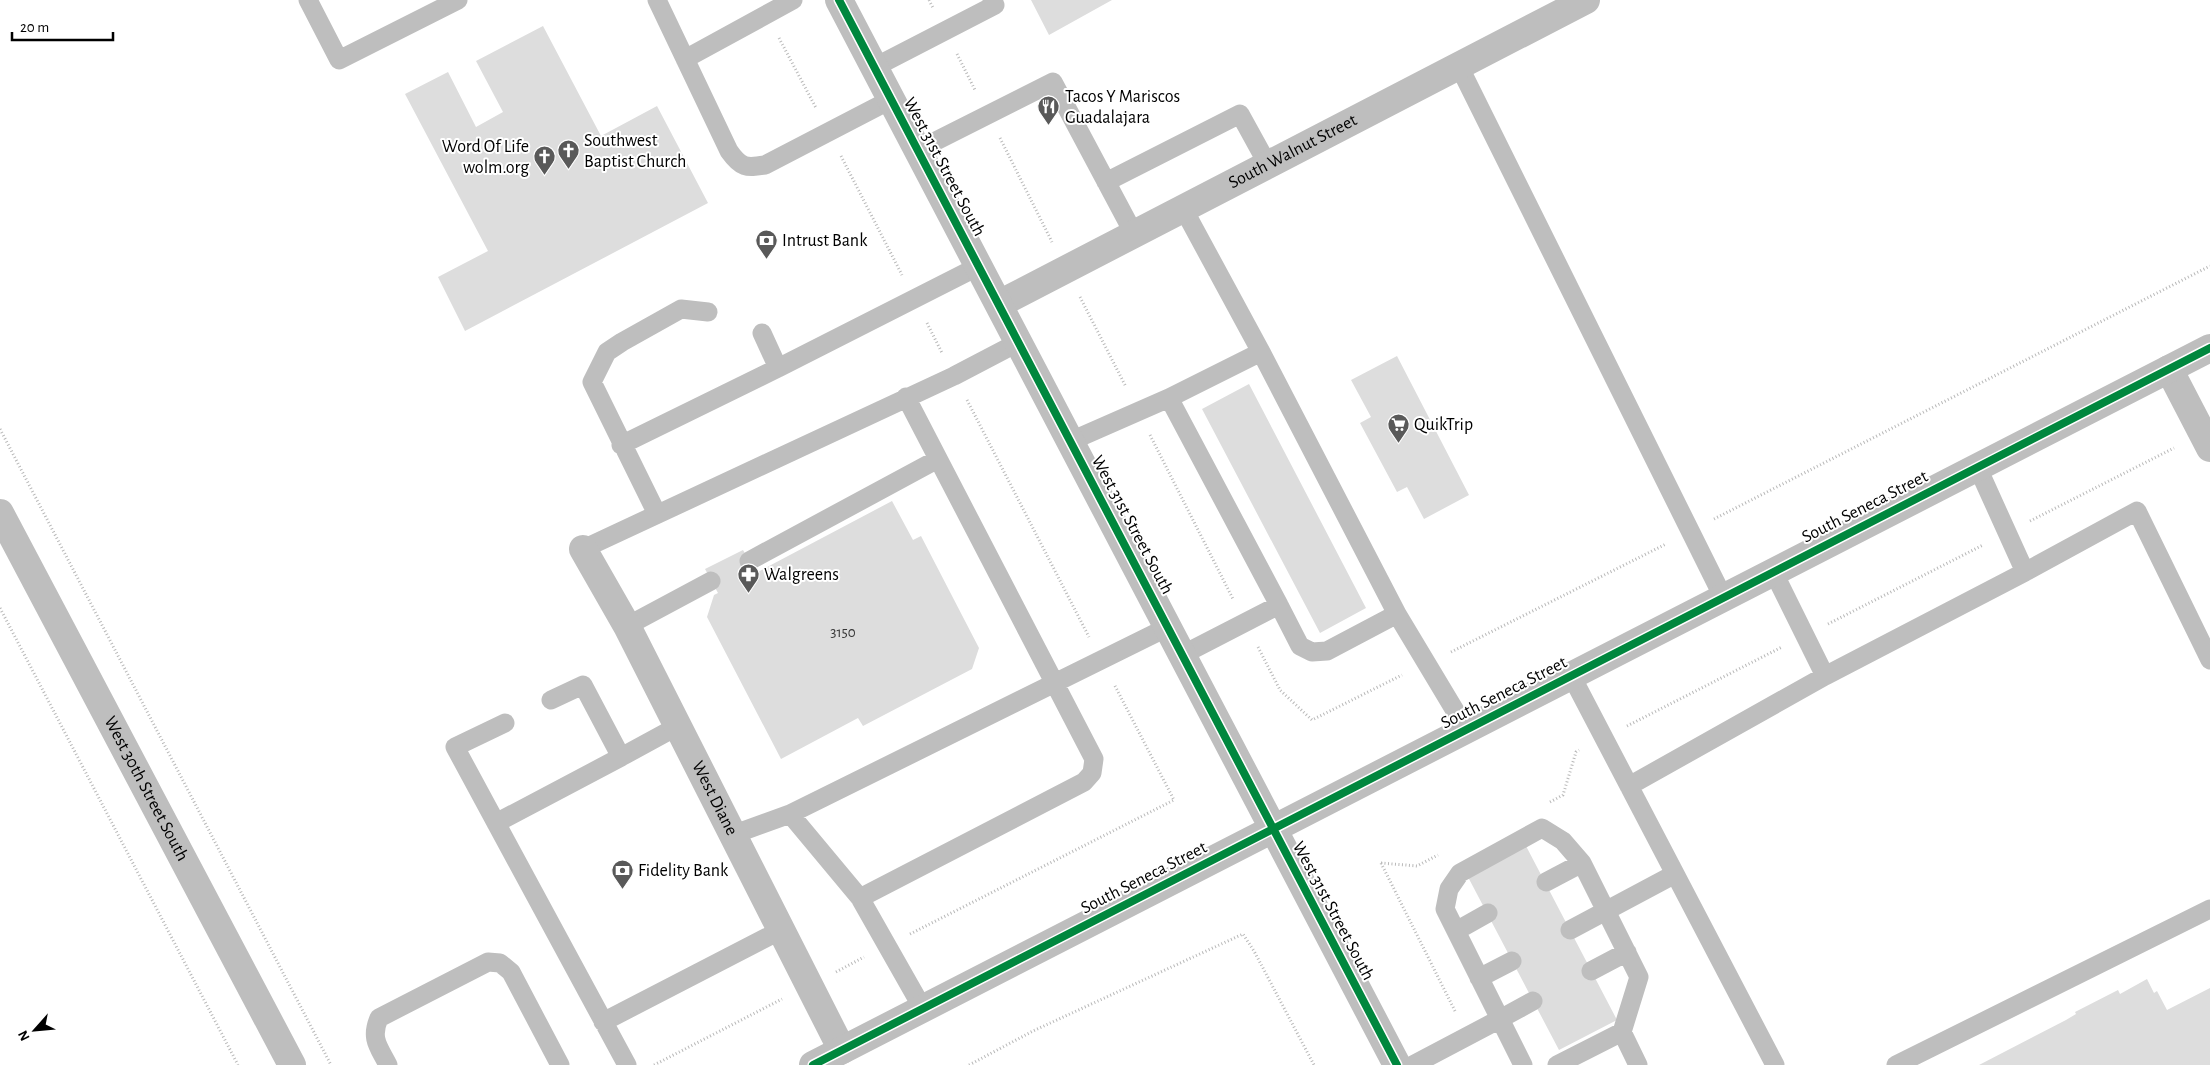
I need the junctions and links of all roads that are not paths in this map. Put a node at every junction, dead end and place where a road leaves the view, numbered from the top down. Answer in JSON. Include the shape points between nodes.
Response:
{"nodes":[{"id":1,"x":308,"y":0,"type":"edge"},
{"id":2,"x":458,"y":0,"type":"edge"},
{"id":3,"x":657,"y":0,"type":"edge"},
{"id":4,"x":793,"y":0,"type":"edge"},
{"id":5,"x":840,"y":0,"type":"edge"},
{"id":6,"x":992,"y":0,"type":"edge"},
{"id":7,"x":1586,"y":0,"type":"edge"},
{"id":8,"x":685,"y":59,"type":"junction"},
{"id":9,"x":1459,"y":66,"type":"junction"},
{"id":10,"x":875,"y":67,"type":"junction"},
{"id":11,"x":892,"y":99,"type":"junction"},
{"id":12,"x":918,"y":150,"type":"junction"},
{"id":13,"x":1268,"y":165,"type":"junction"},
{"id":14,"x":1106,"y":182,"type":"junction"},
{"id":15,"x":1183,"y":208,"type":"junction"},
{"id":16,"x":1134,"y":234,"type":"junction"},
{"id":17,"x":979,"y":266,"type":"junction"},
{"id":18,"x":999,"y":304,"type":"junction"},
{"id":19,"x":708,"y":312,"type":"dead end"},
{"id":20,"x":762,"y":333,"type":"dead end"},
{"id":21,"x":1019,"y":342,"type":"junction"},
{"id":22,"x":2210,"y":348,"type":"edge"},
{"id":23,"x":1261,"y":352,"type":"junction"},
{"id":24,"x":778,"y":368,"type":"junction"},
{"id":25,"x":2170,"y":369,"type":"junction"},
{"id":26,"x":906,"y":397,"type":"junction"},
{"id":27,"x":1169,"y":398,"type":"junction"},
{"id":28,"x":1071,"y":441,"type":"junction"},
{"id":29,"x":622,"y":445,"type":"junction"},
{"id":30,"x":2210,"y":448,"type":"edge"},
{"id":31,"x":938,"y":459,"type":"junction"},
{"id":32,"x":1977,"y":466,"type":"junction"},
{"id":33,"x":0,"y":513,"type":"edge"},
{"id":34,"x":657,"y":514,"type":"junction"},
{"id":35,"x":583,"y":549,"type":"joint"},
{"id":36,"x":749,"y":562,"type":"dead end"},
{"id":37,"x":1773,"y":571,"type":"junction"},
{"id":38,"x":2025,"y":572,"type":"junction"},
{"id":39,"x":712,"y":581,"type":"dead end"},
{"id":40,"x":1723,"y":597,"type":"junction"},
{"id":41,"x":1279,"y":605,"type":"junction"},
{"id":42,"x":1397,"y":614,"type":"junction"},
{"id":43,"x":627,"y":626,"type":"junction"},
{"id":44,"x":1168,"y":627,"type":"junction"},
{"id":45,"x":1182,"y":655,"type":"junction"},
{"id":46,"x":2210,"y":660,"type":"edge"},
{"id":47,"x":1571,"y":675,"type":"junction"},
{"id":48,"x":1825,"y":676,"type":"junction"},
{"id":49,"x":1055,"y":682,"type":"junction"},
{"id":50,"x":551,"y":700,"type":"dead end"},
{"id":51,"x":505,"y":722,"type":"dead end"},
{"id":52,"x":678,"y":726,"type":"junction"},
{"id":53,"x":1466,"y":729,"type":"junction"},
{"id":54,"x":621,"y":757,"type":"junction"},
{"id":55,"x":1629,"y":786,"type":"junction"},
{"id":56,"x":790,"y":814,"type":"junction"},
{"id":57,"x":496,"y":823,"type":"junction"},
{"id":58,"x":1273,"y":828,"type":"junction"},
{"id":59,"x":732,"y":835,"type":"junction"},
{"id":60,"x":1582,"y":863,"type":"junction"},
{"id":61,"x":1675,"y":874,"type":"junction"},
{"id":62,"x":1546,"y":882,"type":"dead end"},
{"id":63,"x":860,"y":898,"type":"junction"},
{"id":64,"x":2210,"y":910,"type":"edge"},
{"id":65,"x":1606,"y":911,"type":"junction"},
{"id":66,"x":1488,"y":914,"type":"dead end"},
{"id":67,"x":781,"y":930,"type":"junction"},
{"id":68,"x":1570,"y":930,"type":"dead end"},
{"id":69,"x":1456,"y":931,"type":"junction"},
{"id":70,"x":1627,"y":952,"type":"junction"},
{"id":71,"x":1512,"y":961,"type":"dead end"},
{"id":72,"x":1591,"y":971,"type":"dead end"},
{"id":73,"x":1479,"y":978,"type":"junction"},
{"id":74,"x":1533,"y":1001,"type":"dead end"},
{"id":75,"x":923,"y":1009,"type":"junction"},
{"id":76,"x":1500,"y":1019,"type":"junction"},
{"id":77,"x":603,"y":1022,"type":"junction"},
{"id":78,"x":1622,"y":1032,"type":"junction"},
{"id":79,"x":842,"y":1050,"type":"junction"},
{"id":80,"x":292,"y":1065,"type":"edge"},
{"id":81,"x":388,"y":1065,"type":"edge"},
{"id":82,"x":560,"y":1065,"type":"edge"},
{"id":83,"x":626,"y":1065,"type":"edge"},
{"id":84,"x":813,"y":1065,"type":"edge"},
{"id":85,"x":1397,"y":1065,"type":"edge"},
{"id":86,"x":1413,"y":1065,"type":"edge"},
{"id":87,"x":1523,"y":1065,"type":"edge"},
{"id":88,"x":1557,"y":1065,"type":"edge"},
{"id":89,"x":1638,"y":1065,"type":"edge"},
{"id":90,"x":1775,"y":1065,"type":"edge"},
{"id":91,"x":1896,"y":1065,"type":"edge"}],
"edges":[{"from":1,"to":2,"type":"lane","via":[[339,60]]},
{"from":3,"to":8,"type":"lane"},
{"from":4,"to":8,"type":"lane"},
{"from":5,"to":10,"type":"street","name":"West 31st Street South"},
{"from":6,"to":10,"type":"lane","via":[[995,4]]},
{"from":7,"to":9,"type":"street","name":"South Walnut Street"},
{"from":8,"to":11,"type":"lane","via":[[729,151],[738,163],[746,167],[766,165]]},
{"from":9,"to":13,"type":"street","name":"South Walnut Street"},
{"from":9,"to":40,"type":"lane"},
{"from":10,"to":11,"type":"street","name":"West 31st Street South"},
{"from":11,"to":12,"type":"street","name":"West 31st Street South"},
{"from":12,"to":14,"type":"lane","via":[[1053,82]]},
{"from":12,"to":17,"type":"street","name":"West 31st Street South"},
{"from":13,"to":14,"type":"lane","via":[[1240,114]]},
{"from":13,"to":15,"type":"street","name":"South Walnut Street"},
{"from":14,"to":16,"type":"lane"},
{"from":15,"to":16,"type":"street","name":"South Walnut Street"},
{"from":15,"to":23,"type":"lane"},
{"from":16,"to":18,"type":"street","name":"South Walnut Street"},
{"from":17,"to":18,"type":"street","name":"West 31st Street South"},
{"from":17,"to":24,"type":"lane"},
{"from":18,"to":21,"type":"street","name":"West 31st Street South"},
{"from":19,"to":29,"type":"lane","via":[[681,309],[607,352],[592,382]]},
{"from":20,"to":24,"type":"lane"},
{"from":21,"to":26,"type":"lane"},
{"from":21,"to":28,"type":"street","name":"West 31st Street South"},
{"from":22,"to":25,"type":"street","name":"South Seneca Street"},
{"from":23,"to":27,"type":"lane"},
{"from":23,"to":42,"type":"lane"},
{"from":24,"to":29,"type":"lane"},
{"from":25,"to":30,"type":"street"},
{"from":25,"to":32,"type":"street","name":"South Seneca Street"},
{"from":26,"to":31,"type":"lane"},
{"from":26,"to":34,"type":"lane"},
{"from":27,"to":28,"type":"lane"},
{"from":27,"to":41,"type":"lane"},
{"from":28,"to":44,"type":"street","name":"West 31st Street South"},
{"from":29,"to":34,"type":"lane"},
{"from":31,"to":36,"type":"lane"},
{"from":31,"to":49,"type":"lane"},
{"from":32,"to":37,"type":"street","name":"South Seneca Street"},
{"from":32,"to":38,"type":"lane"},
{"from":33,"to":80,"type":"street","name":"West 30th Street South"},
{"from":34,"to":35,"type":"lane"},
{"from":35,"to":43,"type":"street","name":"West Diane"},
{"from":37,"to":40,"type":"street","name":"South Seneca Street"},
{"from":37,"to":48,"type":"lane"},
{"from":38,"to":46,"type":"lane","via":[[2137,511]]},
{"from":38,"to":48,"type":"lane"},
{"from":39,"to":43,"type":"lane"},
{"from":40,"to":47,"type":"street","name":"South Seneca Street"},
{"from":41,"to":42,"type":"lane","via":[[1300,646],[1312,652],[1327,651]]},
{"from":41,"to":45,"type":"lane"},
{"from":42,"to":53,"type":"lane"},
{"from":43,"to":52,"type":"street","name":"West Diane"},
{"from":44,"to":45,"type":"street","name":"West 31st Street South"},
{"from":44,"to":49,"type":"lane"},
{"from":45,"to":58,"type":"street","name":"West 31st Street South"},
{"from":47,"to":53,"type":"street","name":"South Seneca Street"},
{"from":47,"to":55,"type":"lane"},
{"from":48,"to":55,"type":"lane"},
{"from":49,"to":56,"type":"lane"},
{"from":49,"to":63,"type":"lane","via":[[1094,759],[1088,778]]},
{"from":50,"to":54,"type":"lane","via":[[583,685]]},
{"from":51,"to":57,"type":"lane","via":[[455,747]]},
{"from":52,"to":54,"type":"lane"},
{"from":52,"to":59,"type":"street","name":"West Diane"},
{"from":53,"to":58,"type":"street","name":"South Seneca Street"},
{"from":54,"to":57,"type":"lane"},
{"from":55,"to":61,"type":"lane"},
{"from":56,"to":59,"type":"lane"},
{"from":56,"to":63,"type":"lane"},
{"from":57,"to":77,"type":"lane"},
{"from":58,"to":75,"type":"street","name":"South Seneca Street"},
{"from":58,"to":85,"type":"street","name":"West 31st Street South"},
{"from":59,"to":67,"type":"street","name":"West Diane"},
{"from":60,"to":62,"type":"lane"},
{"from":60,"to":65,"type":"lane"},
{"from":60,"to":69,"type":"lane","via":[[1563,841],[1542,828],[1460,872],[1449,889],[1445,909]]},
{"from":61,"to":65,"type":"lane"},
{"from":61,"to":90,"type":"lane"},
{"from":63,"to":75,"type":"lane"},
{"from":64,"to":91,"type":"lane"},
{"from":65,"to":68,"type":"lane"},
{"from":65,"to":70,"type":"lane"},
{"from":66,"to":69,"type":"lane"},
{"from":67,"to":77,"type":"lane"},
{"from":67,"to":79,"type":"street","name":"West Diane"},
{"from":69,"to":73,"type":"lane"},
{"from":70,"to":72,"type":"lane"},
{"from":70,"to":78,"type":"lane","via":[[1639,977]]},
{"from":71,"to":73,"type":"lane"},
{"from":73,"to":76,"type":"lane"},
{"from":74,"to":76,"type":"lane"},
{"from":75,"to":79,"type":"street","name":"South Seneca Street"},
{"from":76,"to":86,"type":"lane"},
{"from":76,"to":87,"type":"lane"},
{"from":77,"to":83,"type":"lane"},
{"from":78,"to":88,"type":"lane"},
{"from":78,"to":89,"type":"lane"},
{"from":79,"to":84,"type":"street","name":"South Seneca Street"},
{"from":81,"to":82,"type":"lane","via":[[374,1038],[379,1018],[488,962],[500,963],[511,972]]}]}
